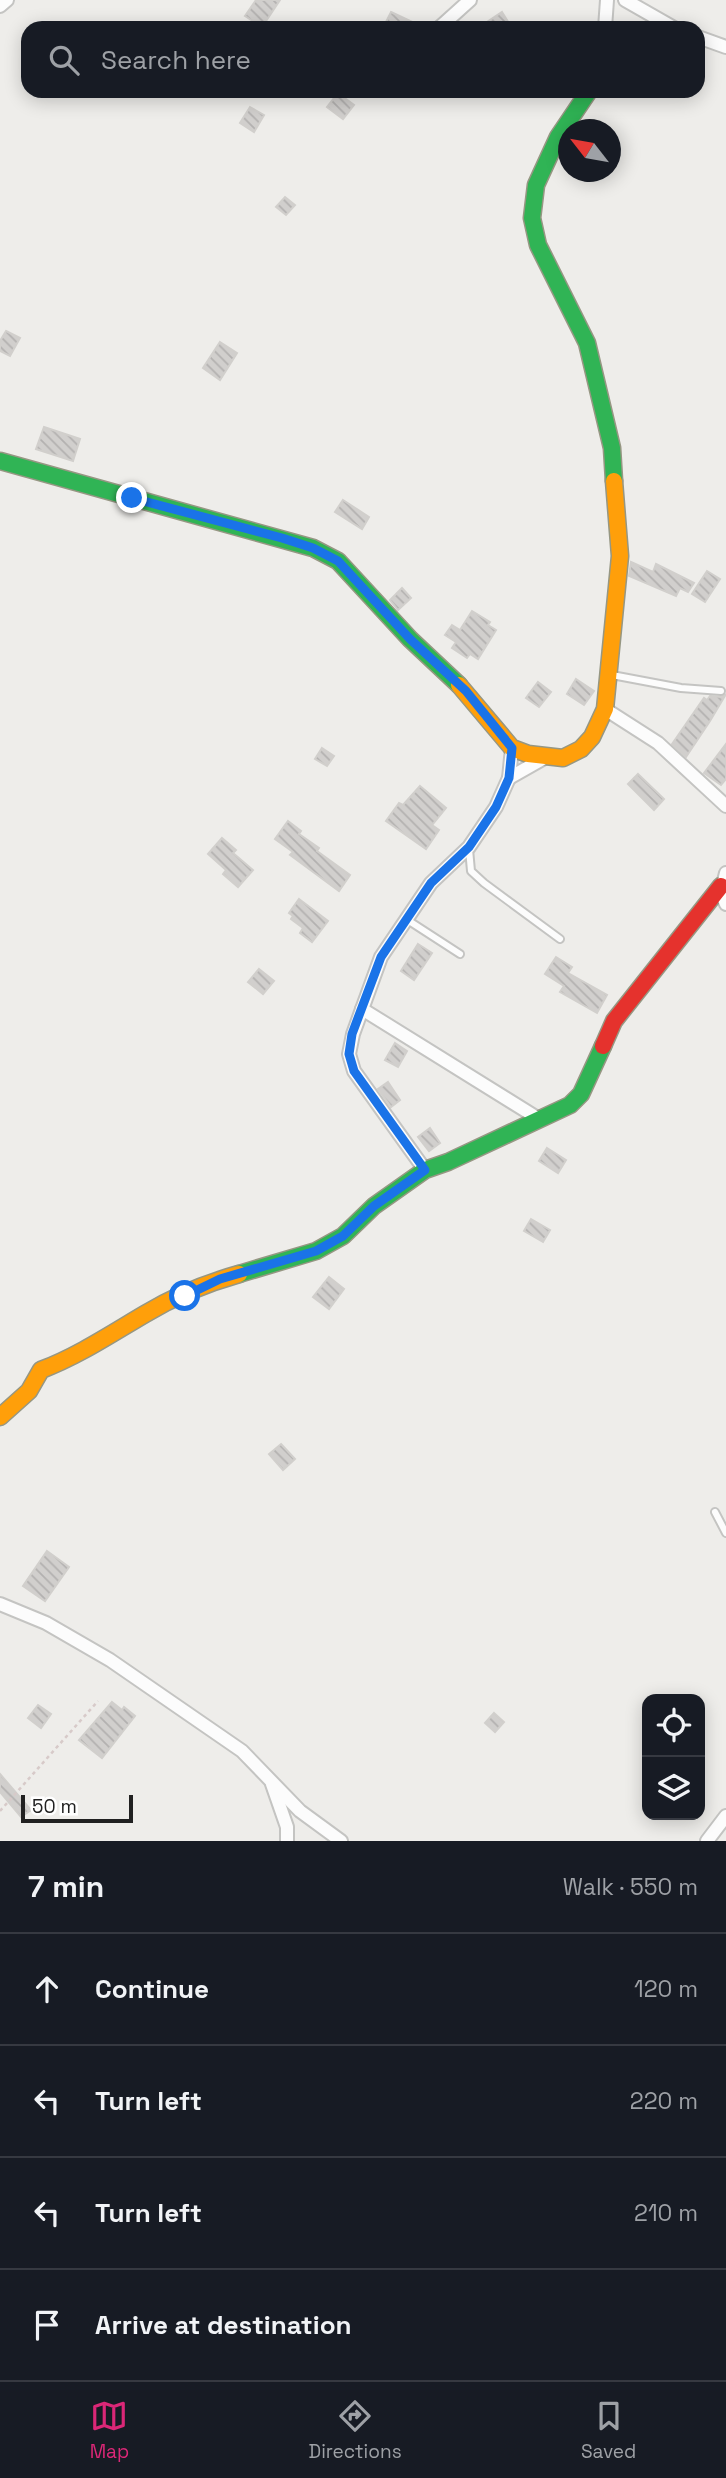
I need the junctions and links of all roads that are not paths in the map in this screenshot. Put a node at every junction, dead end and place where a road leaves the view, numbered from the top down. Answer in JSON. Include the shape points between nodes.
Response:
{"nodes":[{"id":1,"x":6,"y":0,"type":"edge"},
{"id":2,"x":470,"y":0,"type":"edge"},
{"id":3,"x":607,"y":0,"type":"edge"},
{"id":4,"x":625,"y":0,"type":"edge"},
{"id":5,"x":0,"y":6,"type":"edge"},
{"id":6,"x":447,"y":21,"type":"edge"},
{"id":7,"x":606,"y":21,"type":"edge"},
{"id":8,"x":662,"y":21,"type":"edge"},
{"id":9,"x":705,"y":40,"type":"edge"},
{"id":10,"x":726,"y":47,"type":"edge"},
{"id":11,"x":584,"y":98,"type":"edge"},
{"id":12,"x":0,"y":461,"type":"edge"},
{"id":13,"x":610,"y":674,"type":"junction"},
{"id":14,"x":721,"y":691,"type":"dead end"},
{"id":15,"x":605,"y":709,"type":"junction"},
{"id":16,"x":512,"y":748,"type":"junction"},
{"id":17,"x":546,"y":757,"type":"junction"},
{"id":18,"x":509,"y":778,"type":"junction"},
{"id":19,"x":726,"y":806,"type":"edge"},
{"id":20,"x":469,"y":847,"type":"junction"},
{"id":21,"x":724,"y":880,"type":"edge"},
{"id":22,"x":726,"y":904,"type":"edge"},
{"id":23,"x":407,"y":919,"type":"junction"},
{"id":24,"x":560,"y":939,"type":"dead end"},
{"id":25,"x":460,"y":954,"type":"dead end"},
{"id":26,"x":362,"y":1009,"type":"junction"},
{"id":27,"x":539,"y":1119,"type":"junction"},
{"id":28,"x":425,"y":1170,"type":"junction"},
{"id":29,"x":0,"y":1417,"type":"edge"},
{"id":30,"x":715,"y":1512,"type":"dead end"},
{"id":31,"x":726,"y":1533,"type":"edge"},
{"id":32,"x":0,"y":1604,"type":"edge"},
{"id":33,"x":271,"y":1783,"type":"junction"},
{"id":34,"x":726,"y":1816,"type":"edge"},
{"id":35,"x":287,"y":1841,"type":"edge"},
{"id":36,"x":341,"y":1841,"type":"edge"},
{"id":37,"x":706,"y":1841,"type":"edge"}],
"edges":[{"from":1,"to":5,"type":"street"},
{"from":2,"to":6,"type":"street"},
{"from":3,"to":7,"type":"street"},
{"from":4,"to":8,"type":"street"},
{"from":9,"to":10,"type":"street"},
{"from":11,"to":13,"type":"street","via":[[558,136],[536,185],[532,218],[538,245],[587,343],[612,448],[620,556]]},
{"from":12,"to":16,"type":"street","via":[[282,538],[338,561],[466,691]]},
{"from":13,"to":14,"type":"lane"},
{"from":13,"to":15,"type":"street"},
{"from":15,"to":17,"type":"street","via":[[581,749],[563,758]]},
{"from":15,"to":19,"type":"street","via":[[658,743]]},
{"from":16,"to":17,"type":"street"},
{"from":16,"to":18,"type":"street"},
{"from":17,"to":18,"type":"street"},
{"from":18,"to":20,"type":"street"},
{"from":20,"to":23,"type":"street","via":[[431,883]]},
{"from":20,"to":24,"type":"lane","via":[[471,871]]},
{"from":21,"to":22,"type":"street","via":[[721,893]]},
{"from":21,"to":27,"type":"street","via":[[614,1021],[581,1094],[570,1105]]},
{"from":23,"to":25,"type":"lane"},
{"from":23,"to":26,"type":"street","via":[[381,957]]},
{"from":26,"to":27,"type":"street"},
{"from":26,"to":28,"type":"street","via":[[349,1054],[354,1071]]},
{"from":27,"to":28,"type":"street"},
{"from":28,"to":29,"type":"street","via":[[374,1206],[343,1236],[316,1251],[220,1279],[41,1370],[29,1391]]},
{"from":30,"to":31,"type":"lane"},
{"from":32,"to":33,"type":"street","via":[[46,1623],[110,1660],[242,1751]]},
{"from":33,"to":35,"type":"street"},
{"from":33,"to":36,"type":"street"},
{"from":34,"to":37,"type":"street"}]}
